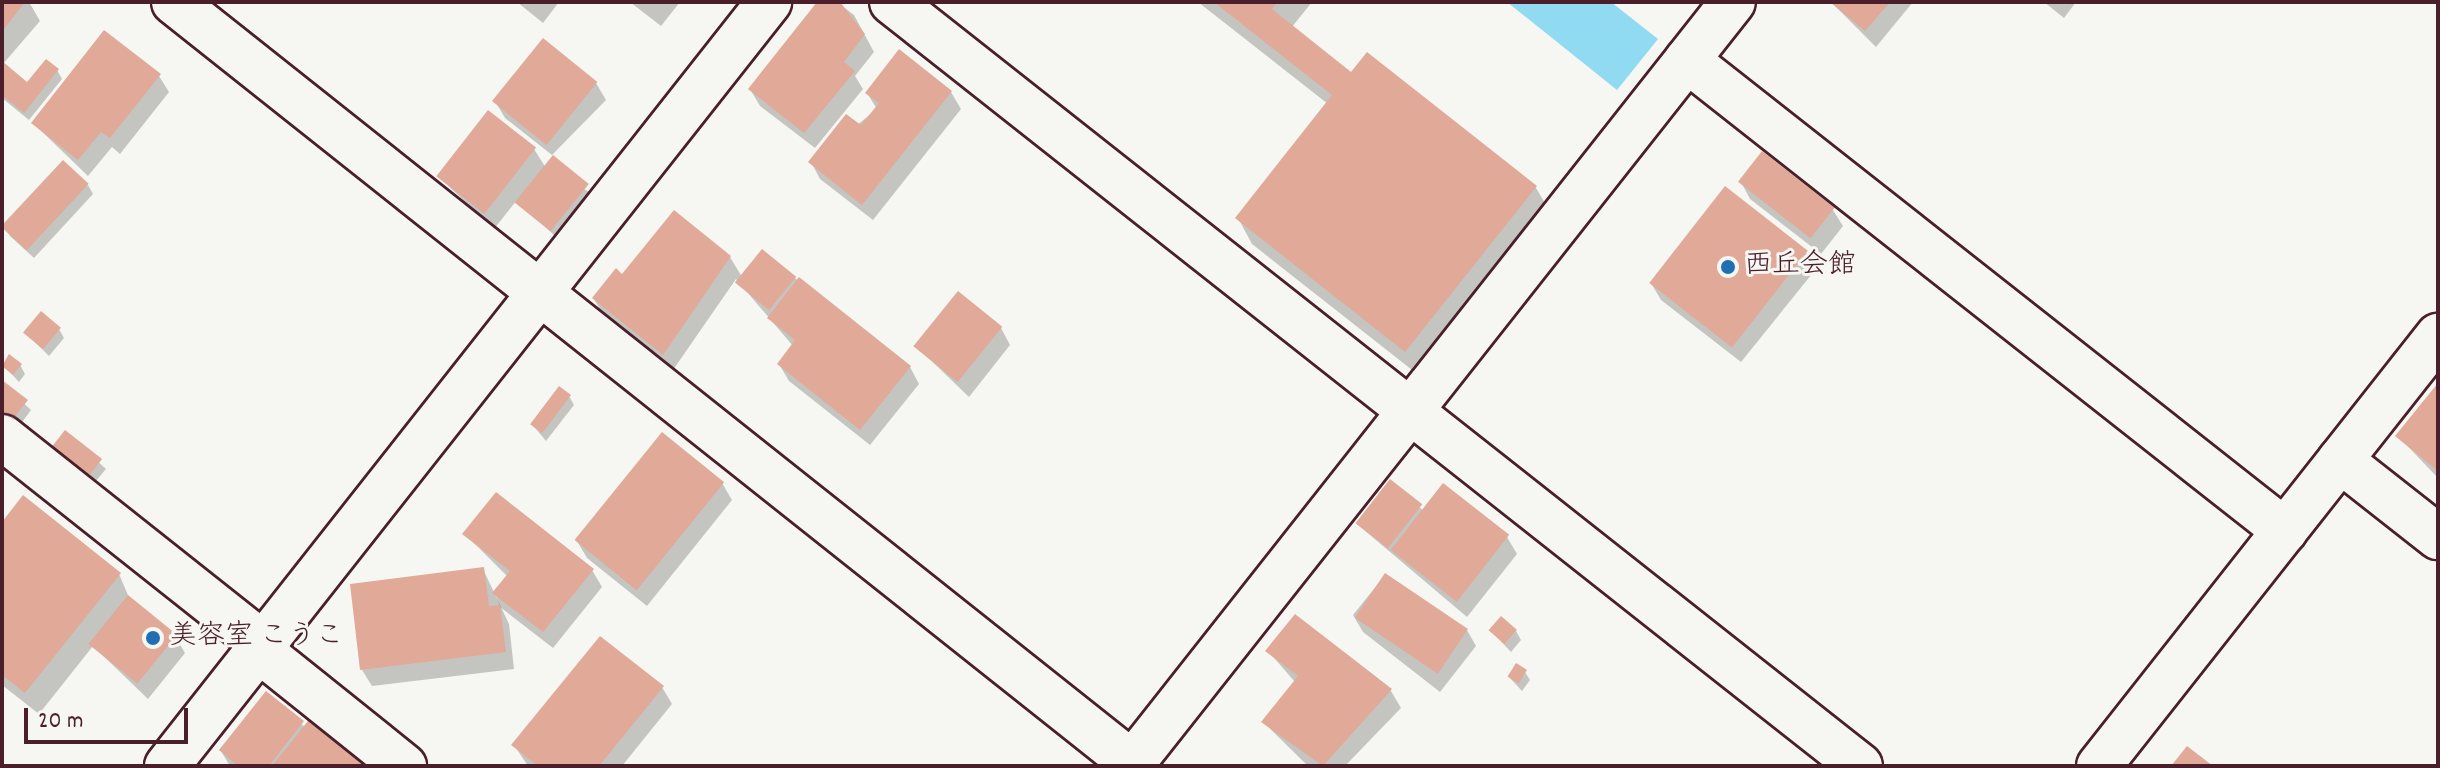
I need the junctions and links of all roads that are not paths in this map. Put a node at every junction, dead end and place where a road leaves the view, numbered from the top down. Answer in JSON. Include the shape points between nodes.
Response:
{"nodes":[{"id":1,"x":174,"y":2,"type":"edge"},
{"id":2,"x":769,"y":2,"type":"edge"},
{"id":3,"x":892,"y":2,"type":"edge"},
{"id":4,"x":1733,"y":2,"type":"edge"},
{"id":5,"x":1687,"y":60,"type":"junction"},
{"id":6,"x":540,"y":293,"type":"junction"},
{"id":7,"x":2438,"y":336,"type":"edge"},
{"id":8,"x":1410,"y":411,"type":"junction"},
{"id":9,"x":2,"y":437,"type":"edge"},
{"id":10,"x":2340,"y":460,"type":"junction"},
{"id":11,"x":2285,"y":531,"type":"junction"},
{"id":12,"x":2438,"y":537,"type":"edge"},
{"id":13,"x":261,"y":647,"type":"junction"},
{"id":14,"x":1131,"y":765,"type":"edge"},
{"id":15,"x":167,"y":766,"type":"edge"},
{"id":16,"x":404,"y":766,"type":"edge"},
{"id":17,"x":1860,"y":766,"type":"edge"},
{"id":18,"x":2099,"y":766,"type":"edge"}],
"edges":[{"from":1,"to":6,"type":"street"},
{"from":2,"to":6,"type":"street"},
{"from":3,"to":8,"type":"street"},
{"from":4,"to":5,"type":"street"},
{"from":5,"to":8,"type":"street"},
{"from":5,"to":11,"type":"street"},
{"from":6,"to":13,"type":"street"},
{"from":6,"to":14,"type":"street"},
{"from":7,"to":10,"type":"street"},
{"from":8,"to":14,"type":"street"},
{"from":8,"to":17,"type":"street"},
{"from":9,"to":13,"type":"street"},
{"from":10,"to":11,"type":"street"},
{"from":10,"to":12,"type":"street"},
{"from":11,"to":18,"type":"street"},
{"from":13,"to":15,"type":"street"},
{"from":13,"to":16,"type":"street"}]}
